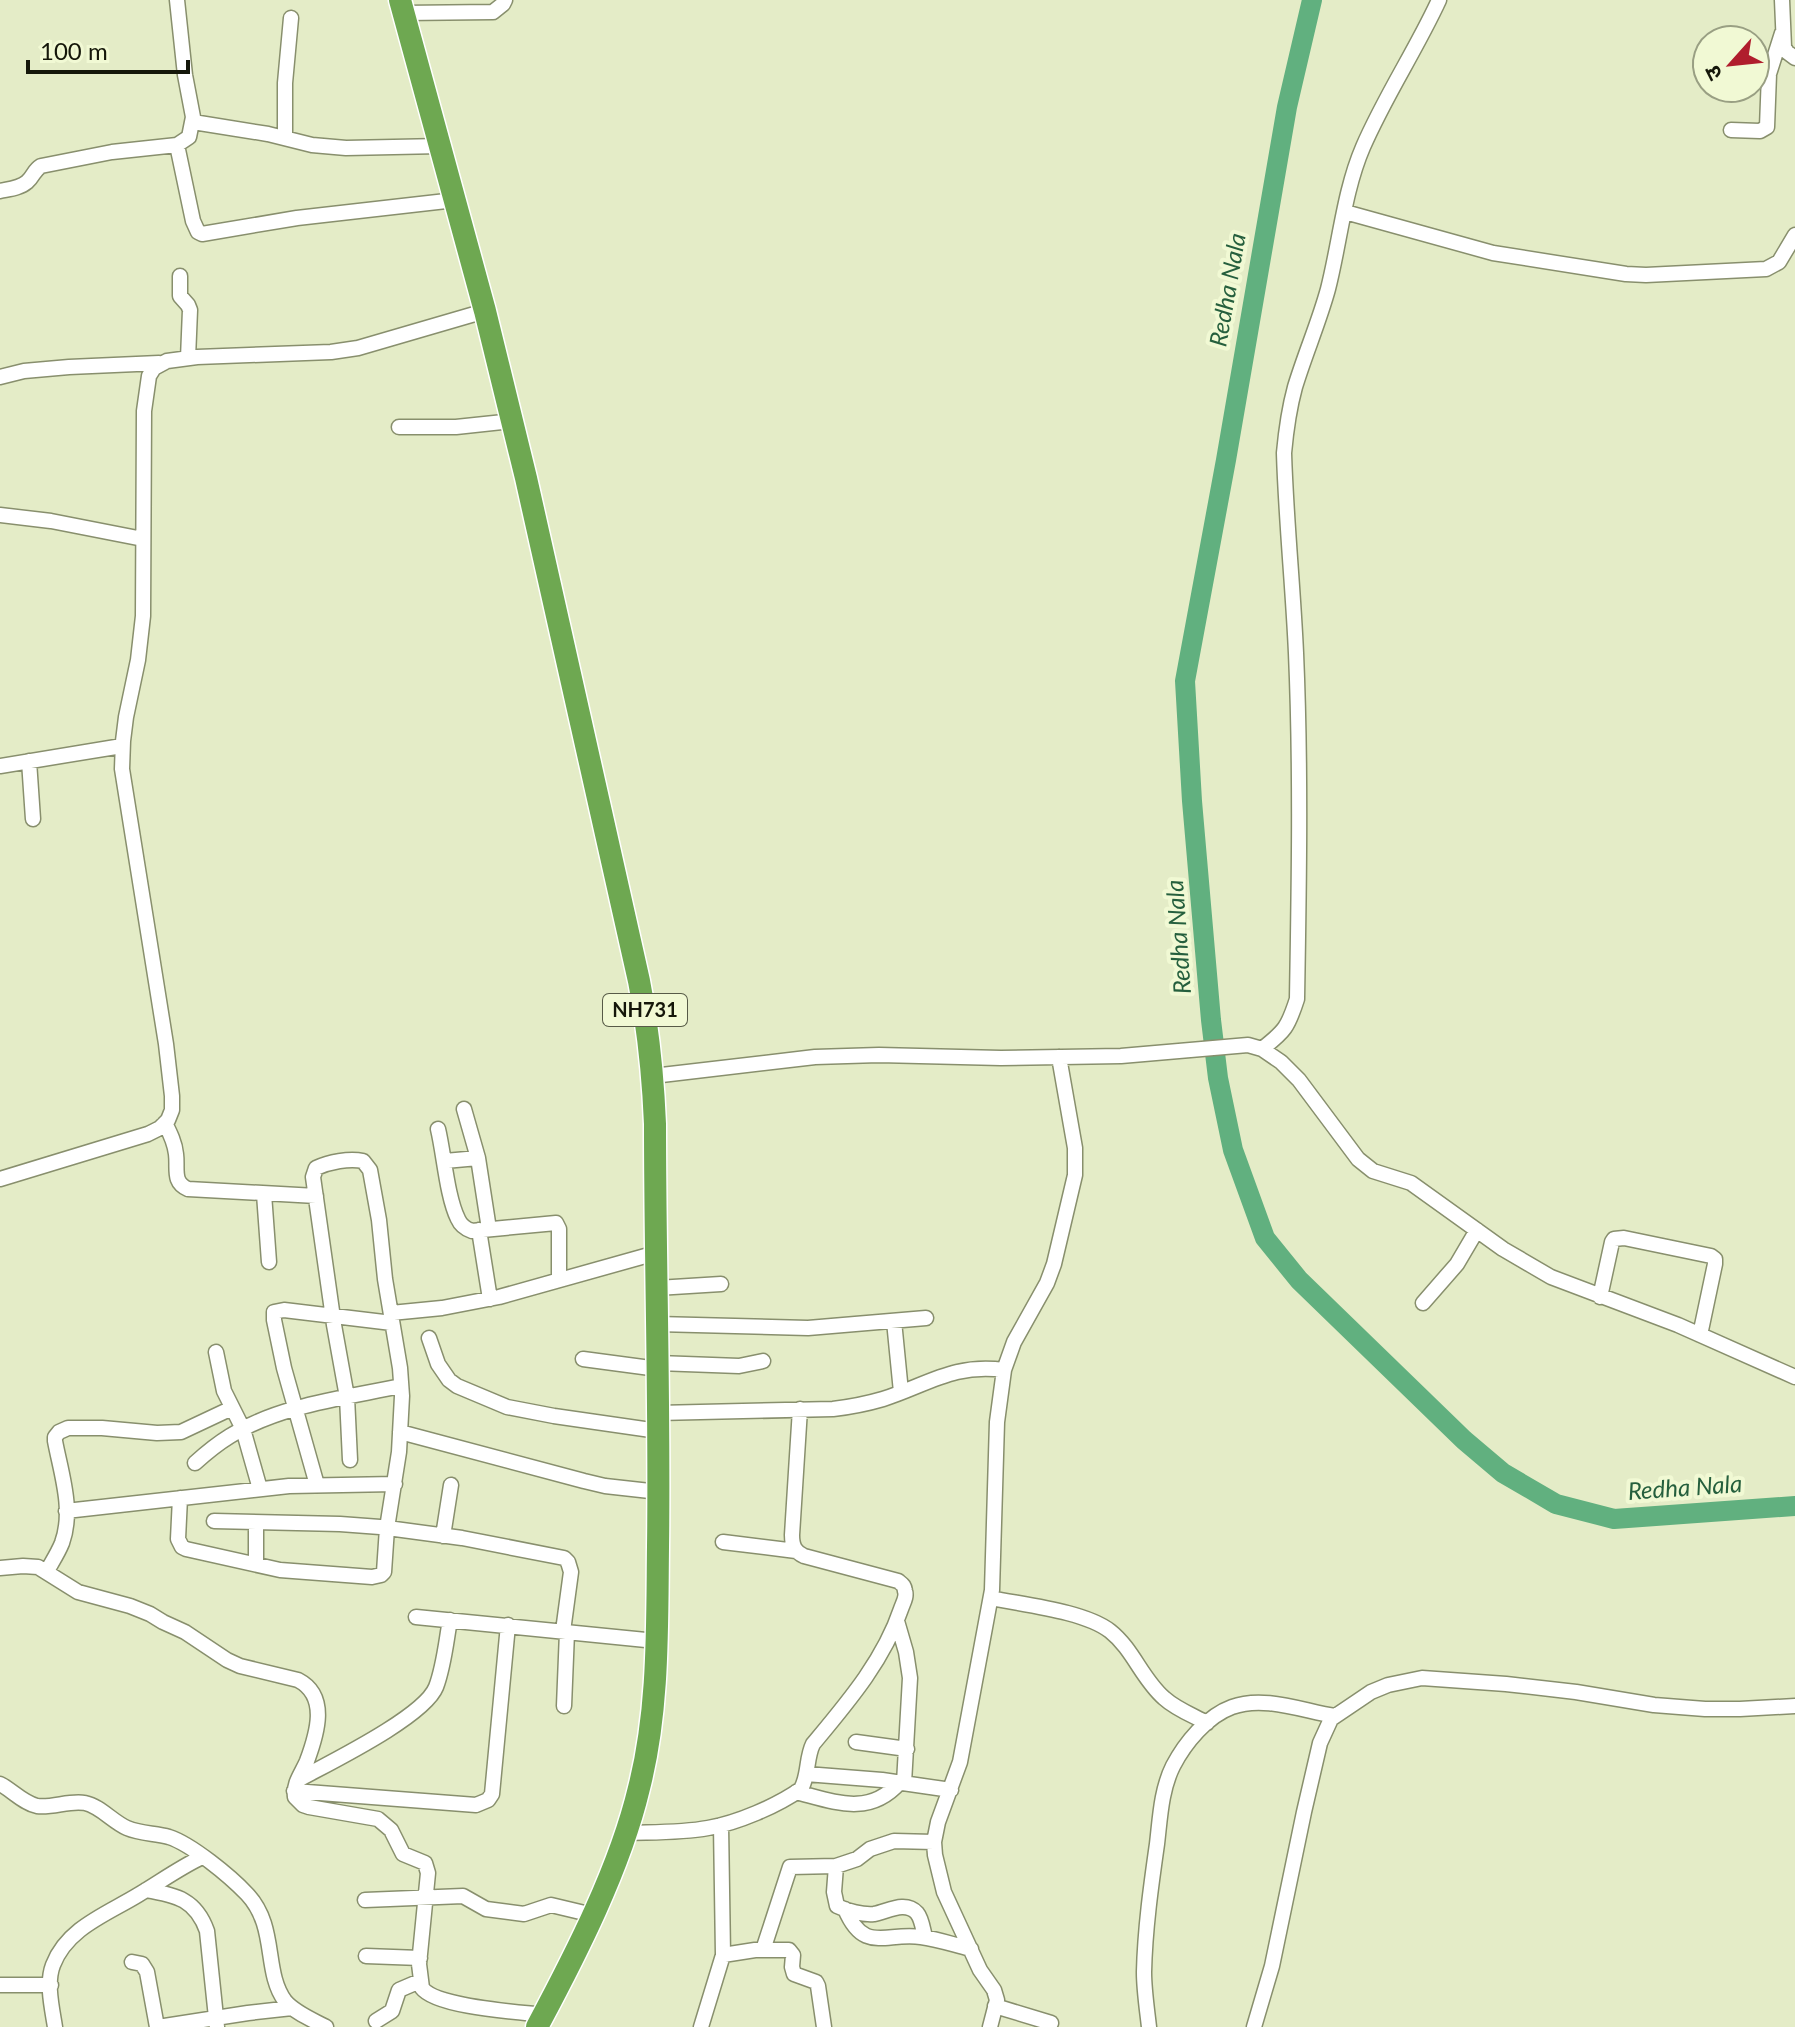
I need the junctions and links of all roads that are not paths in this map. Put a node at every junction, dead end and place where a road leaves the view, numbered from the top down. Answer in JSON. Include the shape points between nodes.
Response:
{"nodes":[{"id":1,"x":177,"y":0,"type":"edge"},
{"id":2,"x":505,"y":0,"type":"edge"},
{"id":3,"x":1439,"y":0,"type":"edge"},
{"id":4,"x":1782,"y":0,"type":"edge"},
{"id":5,"x":402,"y":6,"type":"edge"},
{"id":6,"x":291,"y":18,"type":"dead end"},
{"id":7,"x":1782,"y":33,"type":"junction"},
{"id":8,"x":1795,"y":58,"type":"edge"},
{"id":9,"x":193,"y":122,"type":"junction"},
{"id":10,"x":1731,"y":130,"type":"dead end"},
{"id":11,"x":285,"y":138,"type":"junction"},
{"id":12,"x":177,"y":145,"type":"junction"},
{"id":13,"x":441,"y":146,"type":"junction"},
{"id":14,"x":0,"y":191,"type":"edge"},
{"id":15,"x":455,"y":200,"type":"junction"},
{"id":16,"x":1345,"y":212,"type":"junction"},
{"id":17,"x":1795,"y":235,"type":"edge"},
{"id":18,"x":180,"y":276,"type":"dead end"},
{"id":19,"x":485,"y":311,"type":"junction"},
{"id":20,"x":188,"y":358,"type":"junction"},
{"id":21,"x":159,"y":363,"type":"junction"},
{"id":22,"x":0,"y":377,"type":"edge"},
{"id":23,"x":512,"y":421,"type":"junction"},
{"id":24,"x":399,"y":427,"type":"dead end"},
{"id":25,"x":0,"y":511,"type":"edge"},
{"id":26,"x":143,"y":539,"type":"junction"},
{"id":27,"x":122,"y":746,"type":"junction"},
{"id":28,"x":29,"y":761,"type":"junction"},
{"id":29,"x":0,"y":766,"type":"edge"},
{"id":30,"x":33,"y":819,"type":"dead end"},
{"id":31,"x":1262,"y":1049,"type":"junction"},
{"id":32,"x":1059,"y":1057,"type":"junction"},
{"id":33,"x":653,"y":1076,"type":"junction"},
{"id":34,"x":464,"y":1109,"type":"dead end"},
{"id":35,"x":165,"y":1123,"type":"junction"},
{"id":36,"x":438,"y":1129,"type":"dead end"},
{"id":37,"x":478,"y":1158,"type":"junction"},
{"id":38,"x":445,"y":1161,"type":"junction"},
{"id":39,"x":0,"y":1179,"type":"edge"},
{"id":40,"x":264,"y":1194,"type":"junction"},
{"id":41,"x":316,"y":1196,"type":"junction"},
{"id":42,"x":484,"y":1230,"type":"junction"},
{"id":43,"x":1477,"y":1230,"type":"junction"},
{"id":44,"x":656,"y":1253,"type":"junction"},
{"id":45,"x":269,"y":1262,"type":"dead end"},
{"id":46,"x":559,"y":1279,"type":"junction"},
{"id":47,"x":721,"y":1284,"type":"dead end"},
{"id":48,"x":657,"y":1288,"type":"junction"},
{"id":49,"x":1600,"y":1297,"type":"junction"},
{"id":50,"x":490,"y":1299,"type":"junction"},
{"id":51,"x":1423,"y":1303,"type":"dead end"},
{"id":52,"x":332,"y":1316,"type":"junction"},
{"id":53,"x":391,"y":1318,"type":"junction"},
{"id":54,"x":926,"y":1318,"type":"dead end"},
{"id":55,"x":894,"y":1321,"type":"junction"},
{"id":56,"x":657,"y":1324,"type":"junction"},
{"id":57,"x":1700,"y":1335,"type":"junction"},
{"id":58,"x":429,"y":1338,"type":"dead end"},
{"id":59,"x":216,"y":1352,"type":"dead end"},
{"id":60,"x":583,"y":1359,"type":"dead end"},
{"id":61,"x":763,"y":1361,"type":"dead end"},
{"id":62,"x":658,"y":1366,"type":"junction"},
{"id":63,"x":1004,"y":1370,"type":"junction"},
{"id":64,"x":1795,"y":1377,"type":"edge"},
{"id":65,"x":401,"y":1386,"type":"junction"},
{"id":66,"x":901,"y":1392,"type":"junction"},
{"id":67,"x":347,"y":1397,"type":"junction"},
{"id":68,"x":232,"y":1408,"type":"junction"},
{"id":69,"x":296,"y":1409,"type":"junction"},
{"id":70,"x":800,"y":1409,"type":"junction"},
{"id":71,"x":658,"y":1422,"type":"junction"},
{"id":72,"x":243,"y":1429,"type":"junction"},
{"id":73,"x":400,"y":1432,"type":"junction"},
{"id":74,"x":350,"y":1460,"type":"dead end"},
{"id":75,"x":195,"y":1463,"type":"dead end"},
{"id":76,"x":395,"y":1484,"type":"junction"},
{"id":77,"x":317,"y":1485,"type":"junction"},
{"id":78,"x":451,"y":1485,"type":"dead end"},
{"id":79,"x":260,"y":1489,"type":"junction"},
{"id":80,"x":659,"y":1492,"type":"junction"},
{"id":81,"x":180,"y":1498,"type":"junction"},
{"id":82,"x":66,"y":1511,"type":"junction"},
{"id":83,"x":214,"y":1521,"type":"dead end"},
{"id":84,"x":256,"y":1523,"type":"junction"},
{"id":85,"x":387,"y":1528,"type":"junction"},
{"id":86,"x":443,"y":1536,"type":"junction"},
{"id":87,"x":723,"y":1542,"type":"dead end"},
{"id":88,"x":796,"y":1551,"type":"junction"},
{"id":89,"x":256,"y":1564,"type":"junction"},
{"id":90,"x":0,"y":1568,"type":"edge"},
{"id":91,"x":47,"y":1571,"type":"junction"},
{"id":92,"x":991,"y":1598,"type":"junction"},
{"id":93,"x":416,"y":1617,"type":"dead end"},
{"id":94,"x":450,"y":1620,"type":"junction"},
{"id":95,"x":897,"y":1621,"type":"junction"},
{"id":96,"x":508,"y":1625,"type":"junction"},
{"id":97,"x":565,"y":1631,"type":"junction"},
{"id":98,"x":656,"y":1641,"type":"junction"},
{"id":99,"x":564,"y":1706,"type":"dead end"},
{"id":100,"x":1795,"y":1706,"type":"edge"},
{"id":101,"x":1335,"y":1716,"type":"junction"},
{"id":102,"x":1207,"y":1723,"type":"junction"},
{"id":103,"x":856,"y":1742,"type":"dead end"},
{"id":104,"x":907,"y":1749,"type":"junction"},
{"id":105,"x":806,"y":1774,"type":"junction"},
{"id":106,"x":902,"y":1783,"type":"junction"},
{"id":107,"x":0,"y":1784,"type":"edge"},
{"id":108,"x":296,"y":1786,"type":"junction"},
{"id":109,"x":951,"y":1790,"type":"junction"},
{"id":110,"x":796,"y":1792,"type":"junction"},
{"id":111,"x":721,"y":1825,"type":"junction"},
{"id":112,"x":625,"y":1833,"type":"junction"},
{"id":113,"x":934,"y":1842,"type":"junction"},
{"id":114,"x":202,"y":1857,"type":"junction"},
{"id":115,"x":836,"y":1866,"type":"junction"},
{"id":116,"x":146,"y":1890,"type":"junction"},
{"id":117,"x":426,"y":1896,"type":"junction"},
{"id":118,"x":365,"y":1900,"type":"dead end"},
{"id":119,"x":845,"y":1909,"type":"junction"},
{"id":120,"x":593,"y":1915,"type":"junction"},
{"id":121,"x":925,"y":1937,"type":"junction"},
{"id":122,"x":971,"y":1949,"type":"junction"},
{"id":123,"x":763,"y":1950,"type":"junction"},
{"id":124,"x":723,"y":1955,"type":"junction"},
{"id":125,"x":366,"y":1956,"type":"dead end"},
{"id":126,"x":420,"y":1958,"type":"junction"},
{"id":127,"x":132,"y":1962,"type":"dead end"},
{"id":128,"x":420,"y":1981,"type":"junction"},
{"id":129,"x":0,"y":1985,"type":"edge"},
{"id":130,"x":51,"y":1985,"type":"junction"},
{"id":131,"x":995,"y":2006,"type":"junction"},
{"id":132,"x":292,"y":2008,"type":"junction"},
{"id":133,"x":376,"y":2021,"type":"dead end"},
{"id":134,"x":540,"y":2021,"type":"edge"},
{"id":135,"x":217,"y":2022,"type":"edge"},
{"id":136,"x":1051,"y":2023,"type":"dead end"},
{"id":137,"x":55,"y":2027,"type":"edge"},
{"id":138,"x":158,"y":2027,"type":"edge"},
{"id":139,"x":326,"y":2027,"type":"edge"},
{"id":140,"x":701,"y":2027,"type":"edge"},
{"id":141,"x":824,"y":2027,"type":"edge"},
{"id":142,"x":990,"y":2027,"type":"edge"},
{"id":143,"x":1149,"y":2027,"type":"edge"},
{"id":144,"x":1254,"y":2027,"type":"edge"}],
"edges":[{"from":1,"to":9,"type":"street"},
{"from":2,"to":5,"type":"street","via":[[493,12]]},
{"from":3,"to":16,"type":"street","via":[[1362,149]]},
{"from":4,"to":7,"type":"street"},
{"from":5,"to":13,"type":"highway","number":"NH731"},
{"from":6,"to":11,"type":"street"},
{"from":7,"to":8,"type":"street","via":[[1784,47]]},
{"from":7,"to":10,"type":"street","via":[[1769,74],[1767,127]]},
{"from":9,"to":11,"type":"street"},
{"from":9,"to":12,"type":"street","via":[[189,137]]},
{"from":11,"to":13,"type":"street","via":[[346,148]]},
{"from":12,"to":14,"type":"street","via":[[57,162],[37,168],[23,185]]},
{"from":12,"to":15,"type":"street","via":[[193,221],[202,234]]},
{"from":13,"to":15,"type":"highway","number":"NH731"},
{"from":15,"to":19,"type":"highway","number":"NH731"},
{"from":16,"to":17,"type":"street","via":[[1493,253],[1636,274],[1766,269],[1779,262]]},
{"from":16,"to":31,"type":"street","via":[[1328,289],[1287,420],[1285,491],[1300,850],[1297,999],[1290,1023]]},
{"from":18,"to":20,"type":"street","via":[[181,298],[190,310]]},
{"from":19,"to":20,"type":"street","via":[[358,348]]},
{"from":19,"to":23,"type":"highway","number":"NH731"},
{"from":20,"to":21,"type":"street"},
{"from":21,"to":22,"type":"street"},
{"from":21,"to":26,"type":"street","via":[[149,376],[144,411]]},
{"from":23,"to":24,"type":"street"},
{"from":23,"to":33,"type":"highway","number":"NH731","via":[[619,889]]},
{"from":25,"to":26,"type":"street"},
{"from":26,"to":27,"type":"street","via":[[142,635]]},
{"from":27,"to":28,"type":"street"},
{"from":27,"to":35,"type":"street","via":[[172,1096]]},
{"from":28,"to":29,"type":"street"},
{"from":28,"to":30,"type":"street"},
{"from":31,"to":32,"type":"street","via":[[1248,1045]]},
{"from":31,"to":43,"type":"street","via":[[1299,1080],[1366,1167],[1411,1183]]},
{"from":32,"to":33,"type":"street","via":[[831,1057]]},
{"from":32,"to":63,"type":"street","via":[[1075,1175],[1054,1264]]},
{"from":33,"to":44,"type":"highway","number":"NH731"},
{"from":34,"to":37,"type":"street"},
{"from":35,"to":39,"type":"street","via":[[148,1134]]},
{"from":35,"to":40,"type":"street","via":[[182,1187]]},
{"from":36,"to":38,"type":"street"},
{"from":37,"to":38,"type":"street"},
{"from":37,"to":42,"type":"street"},
{"from":38,"to":42,"type":"street","via":[[458,1219],[467,1230]]},
{"from":40,"to":41,"type":"street"},
{"from":40,"to":45,"type":"street"},
{"from":41,"to":52,"type":"street"},
{"from":41,"to":53,"type":"street","via":[[316,1168],[355,1159],[367,1164]]},
{"from":42,"to":46,"type":"street","via":[[556,1223]]},
{"from":42,"to":50,"type":"street"},
{"from":43,"to":49,"type":"street","via":[[1551,1277]]},
{"from":43,"to":51,"type":"street","via":[[1457,1264]]},
{"from":44,"to":46,"type":"street"},
{"from":44,"to":48,"type":"highway","number":"NH731"},
{"from":46,"to":50,"type":"street"},
{"from":47,"to":48,"type":"street"},
{"from":48,"to":56,"type":"highway","number":"NH731"},
{"from":49,"to":57,"type":"street"},
{"from":49,"to":57,"type":"street","via":[[1614,1239],[1711,1256],[1715,1264]]},
{"from":50,"to":53,"type":"street"},
{"from":52,"to":53,"type":"street"},
{"from":52,"to":67,"type":"street"},
{"from":52,"to":69,"type":"street","via":[[274,1312]]},
{"from":53,"to":65,"type":"street"},
{"from":54,"to":55,"type":"street"},
{"from":55,"to":56,"type":"street","via":[[808,1328]]},
{"from":55,"to":66,"type":"street"},
{"from":56,"to":62,"type":"highway","number":"NH731"},
{"from":57,"to":64,"type":"street"},
{"from":58,"to":71,"type":"street","via":[[449,1380],[507,1407]]},
{"from":59,"to":68,"type":"street"},
{"from":60,"to":62,"type":"street"},
{"from":61,"to":62,"type":"street"},
{"from":62,"to":71,"type":"highway","number":"NH731"},
{"from":63,"to":66,"type":"street","via":[[971,1368]]},
{"from":63,"to":92,"type":"street","via":[[997,1422]]},
{"from":65,"to":67,"type":"street"},
{"from":65,"to":73,"type":"street"},
{"from":66,"to":70,"type":"street","via":[[853,1406]]},
{"from":67,"to":69,"type":"street"},
{"from":67,"to":74,"type":"street"},
{"from":68,"to":72,"type":"street"},
{"from":68,"to":82,"type":"street","via":[[181,1432],[59,1432],[55,1441]]},
{"from":69,"to":72,"type":"street"},
{"from":69,"to":77,"type":"street"},
{"from":70,"to":71,"type":"street"},
{"from":70,"to":88,"type":"street","via":[[792,1535]]},
{"from":71,"to":80,"type":"highway","number":"NH731"},
{"from":72,"to":75,"type":"street"},
{"from":72,"to":79,"type":"street"},
{"from":73,"to":76,"type":"street"},
{"from":73,"to":80,"type":"street","via":[[605,1486]]},
{"from":76,"to":77,"type":"street"},
{"from":76,"to":85,"type":"street"},
{"from":77,"to":79,"type":"street"},
{"from":78,"to":86,"type":"street"},
{"from":79,"to":81,"type":"street"},
{"from":80,"to":98,"type":"highway","number":"NH731"},
{"from":81,"to":82,"type":"street"},
{"from":81,"to":89,"type":"street","via":[[182,1547]]},
{"from":82,"to":91,"type":"street","via":[[62,1543]]},
{"from":83,"to":84,"type":"street"},
{"from":84,"to":85,"type":"street"},
{"from":84,"to":89,"type":"street"},
{"from":85,"to":86,"type":"street"},
{"from":85,"to":89,"type":"street","via":[[384,1572],[377,1576]]},
{"from":86,"to":97,"type":"street","via":[[564,1558],[571,1572]]},
{"from":87,"to":88,"type":"street"},
{"from":88,"to":95,"type":"street","via":[[898,1581],[906,1595]]},
{"from":90,"to":91,"type":"street","via":[[32,1566]]},
{"from":91,"to":108,"type":"street","via":[[78,1592],[150,1614],[240,1666],[306,1684],[319,1705]]},
{"from":92,"to":102,"type":"street","via":[[1098,1624],[1127,1648],[1163,1698]]},
{"from":92,"to":109,"type":"street"},
{"from":93,"to":94,"type":"street"},
{"from":94,"to":96,"type":"street"},
{"from":94,"to":108,"type":"street","via":[[430,1697],[410,1716]]},
{"from":95,"to":104,"type":"street","via":[[910,1678]]},
{"from":95,"to":105,"type":"street","via":[[862,1683],[813,1744]]},
{"from":96,"to":97,"type":"street"},
{"from":96,"to":108,"type":"street","via":[[488,1800],[476,1805]]},
{"from":97,"to":98,"type":"street"},
{"from":97,"to":99,"type":"street"},
{"from":98,"to":112,"type":"highway","number":"NH731","via":[[651,1725]]},
{"from":100,"to":101,"type":"street","via":[[1705,1709],[1422,1678],[1371,1692]]},
{"from":101,"to":102,"type":"street","via":[[1262,1703],[1235,1706]]},
{"from":101,"to":144,"type":"street","via":[[1320,1743]]},
{"from":102,"to":143,"type":"street","via":[[1182,1752],[1166,1786],[1145,1948]]},
{"from":103,"to":104,"type":"street"},
{"from":104,"to":106,"type":"street"},
{"from":105,"to":106,"type":"street"},
{"from":105,"to":110,"type":"street"},
{"from":106,"to":109,"type":"street"},
{"from":106,"to":110,"type":"street","via":[[865,1804]]},
{"from":107,"to":114,"type":"street","via":[[37,1806],[85,1803],[130,1829],[179,1840]]},
{"from":108,"to":117,"type":"street","via":[[298,1801],[309,1807],[384,1823],[403,1854],[427,1866]]},
{"from":109,"to":113,"type":"street"},
{"from":110,"to":111,"type":"street"},
{"from":111,"to":112,"type":"street"},
{"from":111,"to":124,"type":"street"},
{"from":112,"to":120,"type":"highway","number":"NH731"},
{"from":113,"to":115,"type":"street","via":[[894,1841]]},
{"from":113,"to":122,"type":"street","via":[[944,1892]]},
{"from":114,"to":116,"type":"street"},
{"from":114,"to":132,"type":"street","via":[[255,1904],[265,1924],[279,1989]]},
{"from":115,"to":119,"type":"street","via":[[834,1900]]},
{"from":115,"to":123,"type":"street","via":[[790,1867]]},
{"from":116,"to":130,"type":"street","via":[[76,1933],[52,1966]]},
{"from":116,"to":135,"type":"street","via":[[187,1902],[202,1917]]},
{"from":117,"to":118,"type":"street"},
{"from":117,"to":120,"type":"street","via":[[463,1896],[481,1908],[524,1914],[551,1905]]},
{"from":117,"to":126,"type":"street"},
{"from":119,"to":121,"type":"street","via":[[857,1930],[875,1939]]},
{"from":119,"to":121,"type":"street","via":[[868,1914],[898,1907],[912,1910],[919,1915]]},
{"from":120,"to":134,"type":"highway","number":"NH731"},
{"from":121,"to":122,"type":"street"},
{"from":122,"to":131,"type":"street","via":[[994,1990]]},
{"from":123,"to":124,"type":"street"},
{"from":123,"to":141,"type":"street","via":[[789,1950],[794,1974],[816,1982]]},
{"from":124,"to":140,"type":"street"},
{"from":125,"to":126,"type":"street"},
{"from":126,"to":128,"type":"street"},
{"from":127,"to":138,"type":"street","via":[[147,1972]]},
{"from":128,"to":133,"type":"street","via":[[399,1990],[392,2011]]},
{"from":128,"to":134,"type":"street","via":[[434,1998]]},
{"from":129,"to":130,"type":"street"},
{"from":130,"to":137,"type":"street"},
{"from":131,"to":136,"type":"street"},
{"from":131,"to":142,"type":"street"},
{"from":132,"to":135,"type":"street"},
{"from":132,"to":139,"type":"street"},
{"from":135,"to":138,"type":"street"}]}
